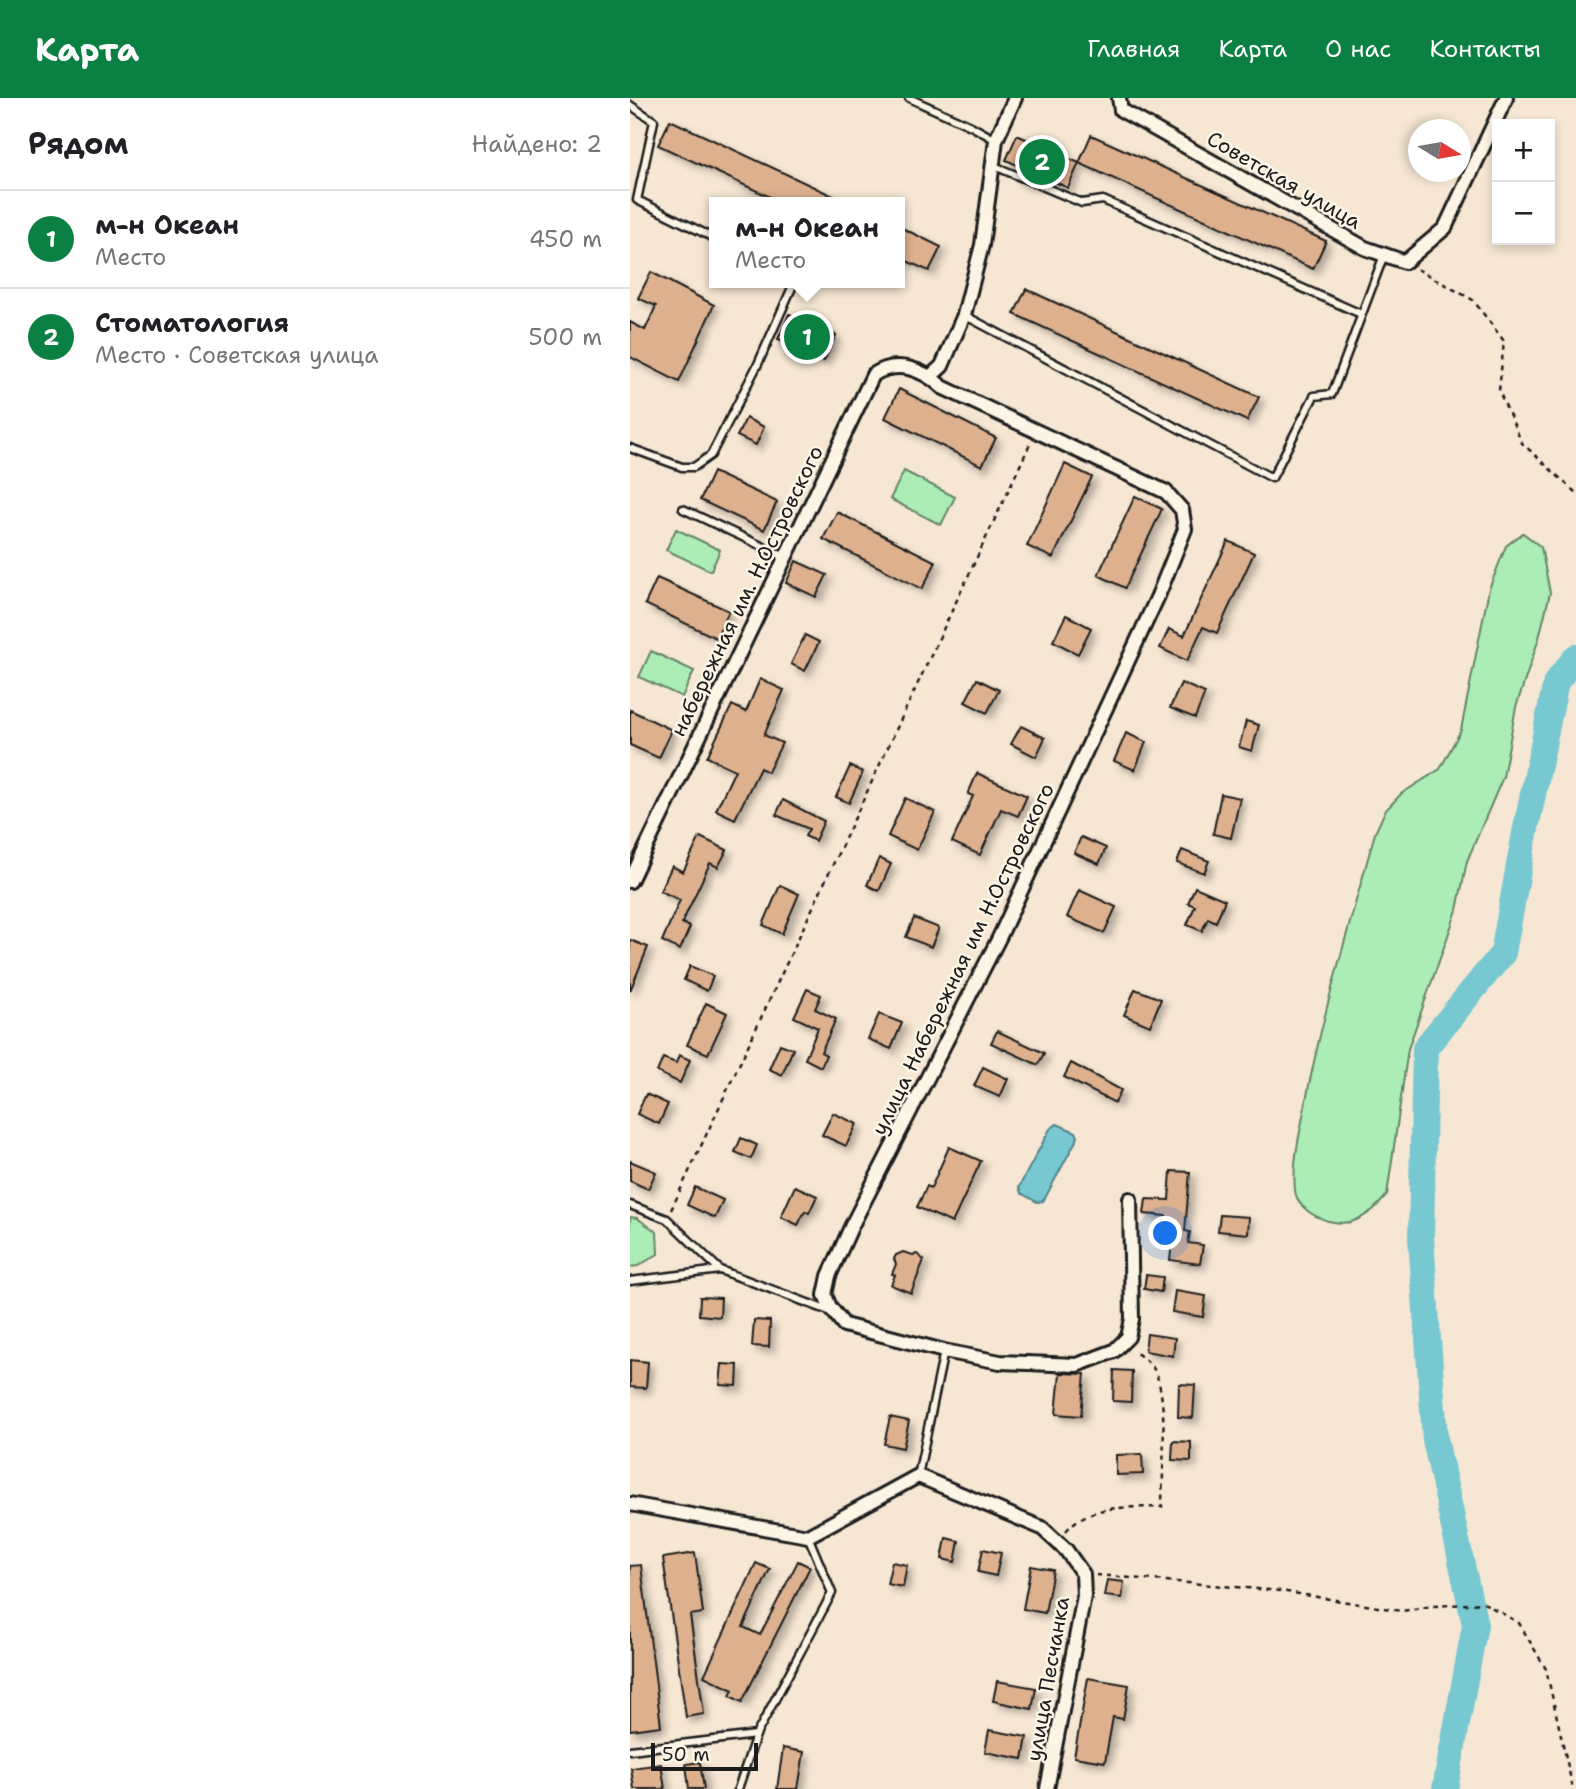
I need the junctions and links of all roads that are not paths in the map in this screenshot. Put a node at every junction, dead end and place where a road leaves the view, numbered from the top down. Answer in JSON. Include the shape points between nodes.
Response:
{"nodes":[{"id":1,"x":909,"y":98,"type":"edge"},
{"id":2,"x":1015,"y":98,"type":"edge"},
{"id":3,"x":1119,"y":98,"type":"edge"},
{"id":4,"x":1506,"y":98,"type":"edge"},
{"id":5,"x":630,"y":104,"type":"edge"},
{"id":6,"x":996,"y":140,"type":"junction"},
{"id":7,"x":992,"y":165,"type":"junction"},
{"id":8,"x":709,"y":236,"type":"edge"},
{"id":9,"x":1384,"y":255,"type":"junction"},
{"id":10,"x":792,"y":288,"type":"edge"},
{"id":11,"x":1360,"y":314,"type":"junction"},
{"id":12,"x":964,"y":315,"type":"junction"},
{"id":13,"x":931,"y":376,"type":"junction"},
{"id":14,"x":630,"y":448,"type":"edge"},
{"id":15,"x":683,"y":509,"type":"dead end"},
{"id":16,"x":1182,"y":510,"type":"joint"},
{"id":17,"x":785,"y":557,"type":"junction"},
{"id":18,"x":630,"y":881,"type":"edge"},
{"id":19,"x":1130,"y":1199,"type":"dead end"},
{"id":20,"x":630,"y":1205,"type":"edge"},
{"id":21,"x":720,"y":1270,"type":"junction"},
{"id":22,"x":630,"y":1281,"type":"edge"},
{"id":23,"x":834,"y":1313,"type":"junction"},
{"id":24,"x":944,"y":1351,"type":"junction"},
{"id":25,"x":918,"y":1476,"type":"junction"},
{"id":26,"x":630,"y":1504,"type":"edge"},
{"id":27,"x":808,"y":1536,"type":"junction"},
{"id":28,"x":756,"y":1735,"type":"junction"},
{"id":29,"x":630,"y":1750,"type":"edge"},
{"id":30,"x":737,"y":1789,"type":"edge"},
{"id":31,"x":1047,"y":1789,"type":"edge"}],
"edges":[{"from":1,"to":6,"type":"lane"},
{"from":2,"to":6,"type":"street"},
{"from":3,"to":9,"type":"street","name":"Советская улица","via":[[1121,110]]},
{"from":4,"to":9,"type":"street","name":"Советская улица","via":[[1445,228],[1405,262]]},
{"from":5,"to":8,"type":"lane","via":[[654,121],[637,201]]},
{"from":6,"to":7,"type":"street"},
{"from":7,"to":11,"type":"lane","via":[[1082,203],[1103,200]]},
{"from":7,"to":12,"type":"street","via":[[982,245]]},
{"from":9,"to":11,"type":"lane"},
{"from":10,"to":14,"type":"lane","via":[[711,455],[694,467],[682,467]]},
{"from":11,"to":12,"type":"lane","via":[[1332,394],[1314,396],[1272,478]]},
{"from":12,"to":13,"type":"street","via":[[942,366]]},
{"from":13,"to":16,"type":"street","name":"набережная им. Н.Островского","via":[[942,387],[1166,492]]},
{"from":13,"to":17,"type":"street","name":"набережная им. Н.Островского","via":[[898,365],[873,374]]},
{"from":15,"to":17,"type":"lane"},
{"from":16,"to":23,"type":"street","name":"улица Набережная им Н.Островского","via":[[1185,529],[1158,596],[999,938],[852,1225],[825,1295]]},
{"from":17,"to":18,"type":"street","name":"набережная им. Н.Островского"},
{"from":19,"to":24,"type":"street","via":[[1132,1319],[1128,1337],[1114,1351],[1077,1365],[1000,1362]]},
{"from":20,"to":21,"type":"lane","via":[[667,1219]]},
{"from":21,"to":22,"type":"lane"},
{"from":21,"to":23,"type":"lane"},
{"from":23,"to":24,"type":"street","via":[[844,1325]]},
{"from":24,"to":25,"type":"lane"},
{"from":25,"to":27,"type":"street"},
{"from":25,"to":31,"type":"street","name":"улица Песчанка","via":[[1042,1528],[1083,1574],[1084,1596]]},
{"from":26,"to":27,"type":"street"},
{"from":27,"to":28,"type":"lane","via":[[832,1592]]},
{"from":28,"to":29,"type":"lane"},
{"from":28,"to":30,"type":"lane"}]}
